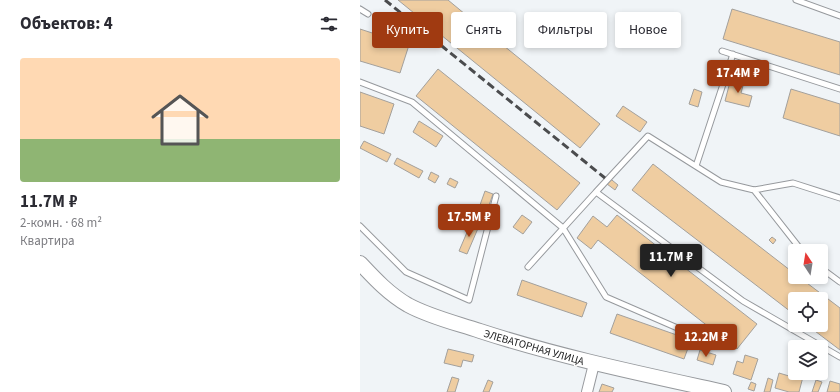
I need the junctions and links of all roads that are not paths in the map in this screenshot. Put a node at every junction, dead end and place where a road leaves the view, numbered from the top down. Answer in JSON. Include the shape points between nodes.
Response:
{"nodes":[{"id":1,"x":796,"y":0,"type":"edge"},
{"id":2,"x":360,"y":9,"type":"edge"},
{"id":3,"x":368,"y":14,"type":"dead end"},
{"id":4,"x":840,"y":16,"type":"edge"},
{"id":5,"x":722,"y":51,"type":"dead end"},
{"id":6,"x":733,"y":54,"type":"junction"},
{"id":7,"x":360,"y":82,"type":"edge"},
{"id":8,"x":840,"y":89,"type":"edge"},
{"id":9,"x":696,"y":166,"type":"junction"},
{"id":10,"x":754,"y":190,"type":"junction"},
{"id":11,"x":596,"y":192,"type":"junction"},
{"id":12,"x":496,"y":196,"type":"dead end"},
{"id":13,"x":840,"y":198,"type":"edge"},
{"id":14,"x":360,"y":226,"type":"edge"},
{"id":15,"x":563,"y":228,"type":"junction"},
{"id":16,"x":796,"y":244,"type":"edge"},
{"id":17,"x":360,"y":263,"type":"edge"},
{"id":18,"x":528,"y":267,"type":"dead end"},
{"id":19,"x":828,"y":273,"type":"edge"},
{"id":20,"x":840,"y":282,"type":"edge"},
{"id":21,"x":689,"y":333,"type":"dead end"},
{"id":22,"x":840,"y":357,"type":"edge"},
{"id":23,"x":594,"y":364,"type":"junction"},
{"id":24,"x":587,"y":392,"type":"edge"},
{"id":25,"x":724,"y":392,"type":"edge"}],
"edges":[{"from":1,"to":4,"type":"lane"},
{"from":2,"to":3,"type":"lane"},
{"from":5,"to":6,"type":"lane"},
{"from":6,"to":8,"type":"lane"},
{"from":6,"to":9,"type":"lane"},
{"from":7,"to":15,"type":"lane","via":[[412,102]]},
{"from":9,"to":10,"type":"lane","via":[[721,182]]},
{"from":9,"to":11,"type":"lane","via":[[648,136]]},
{"from":10,"to":13,"type":"lane","via":[[793,183]]},
{"from":10,"to":16,"type":"lane"},
{"from":11,"to":15,"type":"lane"},
{"from":11,"to":22,"type":"lane","via":[[743,301]]},
{"from":12,"to":14,"type":"lane","via":[[469,300],[406,272]]},
{"from":15,"to":18,"type":"lane"},
{"from":15,"to":21,"type":"lane","via":[[606,297]]},
{"from":17,"to":23,"type":"street","name":"ЭЛЕВАТОРНАЯ УЛИЦА","via":[[394,296],[409,305],[504,339]]},
{"from":19,"to":20,"type":"lane"},
{"from":23,"to":24,"type":"street"},
{"from":23,"to":25,"type":"street","name":"ЭЛЕВАТОРНАЯ УЛИЦА"}]}
